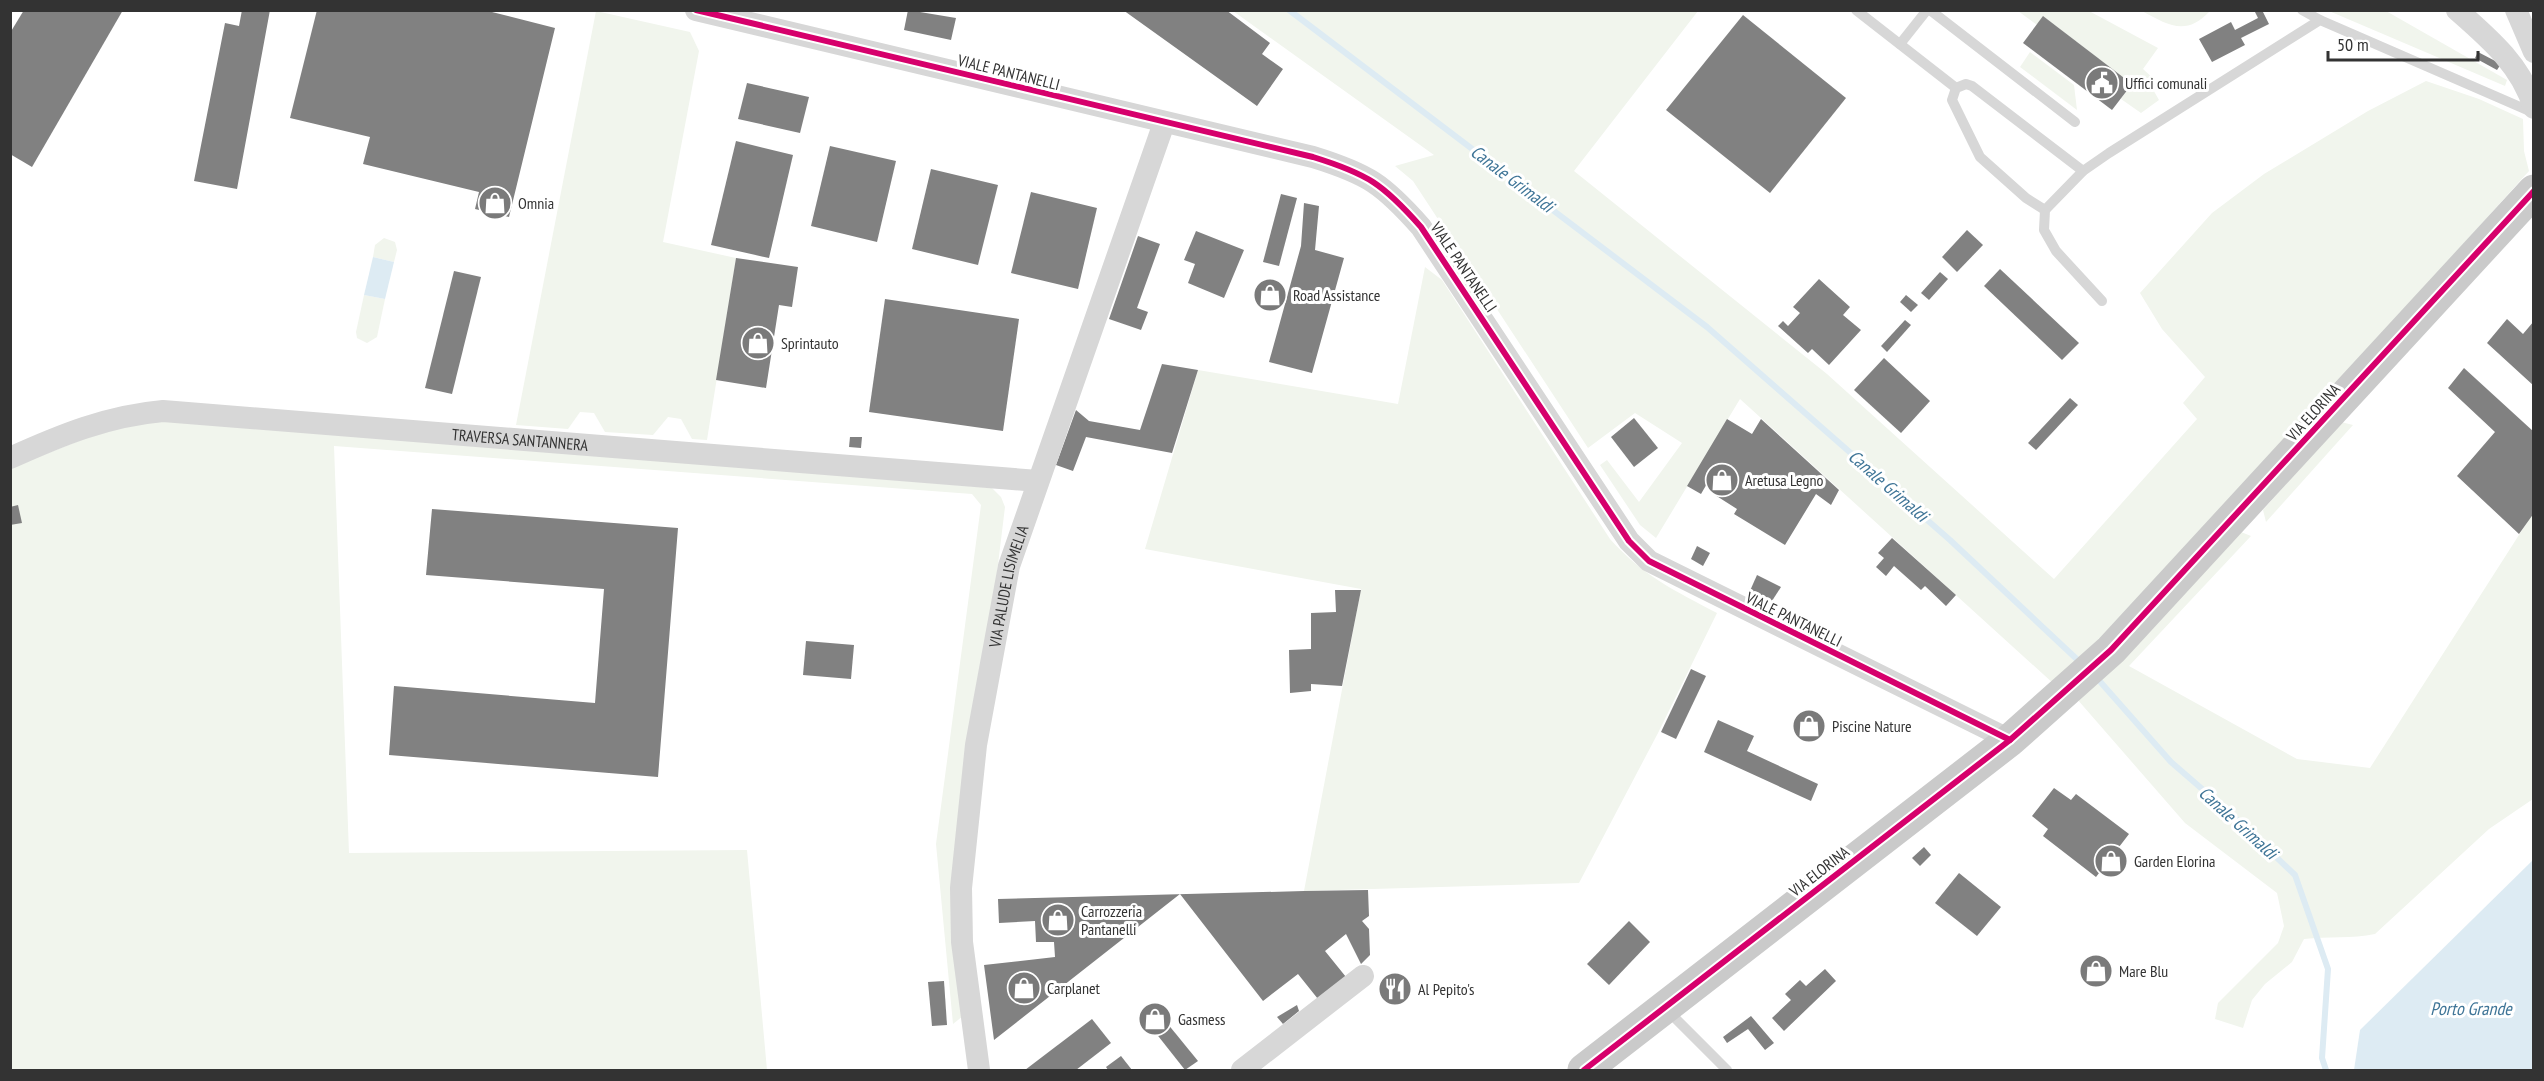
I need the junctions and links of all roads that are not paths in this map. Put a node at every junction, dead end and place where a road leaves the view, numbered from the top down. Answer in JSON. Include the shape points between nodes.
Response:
{"nodes":[{"id":1,"x":696,"y":10,"type":"edge"},
{"id":2,"x":1856,"y":10,"type":"edge"},
{"id":3,"x":1928,"y":10,"type":"edge"},
{"id":4,"x":2302,"y":10,"type":"edge"},
{"id":5,"x":2457,"y":10,"type":"edge"},
{"id":6,"x":2516,"y":10,"type":"edge"},
{"id":7,"x":2320,"y":20,"type":"junction"},
{"id":8,"x":1900,"y":44,"type":"junction"},
{"id":9,"x":2534,"y":52,"type":"edge"},
{"id":10,"x":1956,"y":88,"type":"junction"},
{"id":11,"x":2501,"y":96,"type":"junction"},
{"id":12,"x":2533,"y":103,"type":"edge"},
{"id":13,"x":2075,"y":122,"type":"dead end"},
{"id":14,"x":1164,"y":123,"type":"junction"},
{"id":15,"x":2083,"y":171,"type":"junction"},
{"id":16,"x":2534,"y":190,"type":"edge"},
{"id":17,"x":2045,"y":210,"type":"junction"},
{"id":18,"x":2102,"y":301,"type":"dead end"},
{"id":19,"x":10,"y":458,"type":"edge"},
{"id":20,"x":1038,"y":481,"type":"junction"},
{"id":21,"x":2010,"y":740,"type":"junction"},
{"id":22,"x":1364,"y":976,"type":"dead end"},
{"id":23,"x":1664,"y":1008,"type":"junction"},
{"id":24,"x":979,"y":1071,"type":"edge"},
{"id":25,"x":1242,"y":1071,"type":"edge"},
{"id":26,"x":1584,"y":1071,"type":"edge"},
{"id":27,"x":1726,"y":1071,"type":"edge"}],
"edges":[{"from":1,"to":14,"type":"street","name":"VIALE PANTANELLI"},
{"from":2,"to":8,"type":"lane"},
{"from":3,"to":8,"type":"lane"},
{"from":3,"to":13,"type":"lane"},
{"from":4,"to":7,"type":"lane"},
{"from":5,"to":12,"type":"street","via":[[2494,42],[2522,80]]},
{"from":6,"to":9,"type":"street"},
{"from":7,"to":11,"type":"lane"},
{"from":7,"to":15,"type":"lane"},
{"from":8,"to":10,"type":"lane"},
{"from":10,"to":15,"type":"lane","via":[[1972,86]]},
{"from":10,"to":17,"type":"lane","via":[[1952,100],[1980,157]]},
{"from":11,"to":12,"type":"lane"},
{"from":11,"to":12,"type":"lane"},
{"from":14,"to":20,"type":"street","name":"VIA PALUDE LISIMELIA"},
{"from":14,"to":21,"type":"street","name":"VIALE PANTANELLI","via":[[1313,157],[1374,180],[1421,227],[1629,541],[1650,561]]},
{"from":15,"to":17,"type":"lane"},
{"from":16,"to":21,"type":"main road","name":"VIA ELORINA","via":[[2111,650]]},
{"from":17,"to":18,"type":"lane","via":[[2044,230],[2056,251]]},
{"from":19,"to":20,"type":"street","name":"TRAVERSA SANTANNERA","via":[[63,433],[113,417],[163,411]]},
{"from":20,"to":24,"type":"street","name":"VIA PALUDE LISIMELIA","via":[[1009,566],[976,745],[964,839],[962,942]]},
{"from":21,"to":23,"type":"main road","name":"VIA ELORINA"},
{"from":22,"to":25,"type":"street"},
{"from":23,"to":26,"type":"main road","name":"VIA ELORINA"},
{"from":23,"to":27,"type":"lane"}]}
